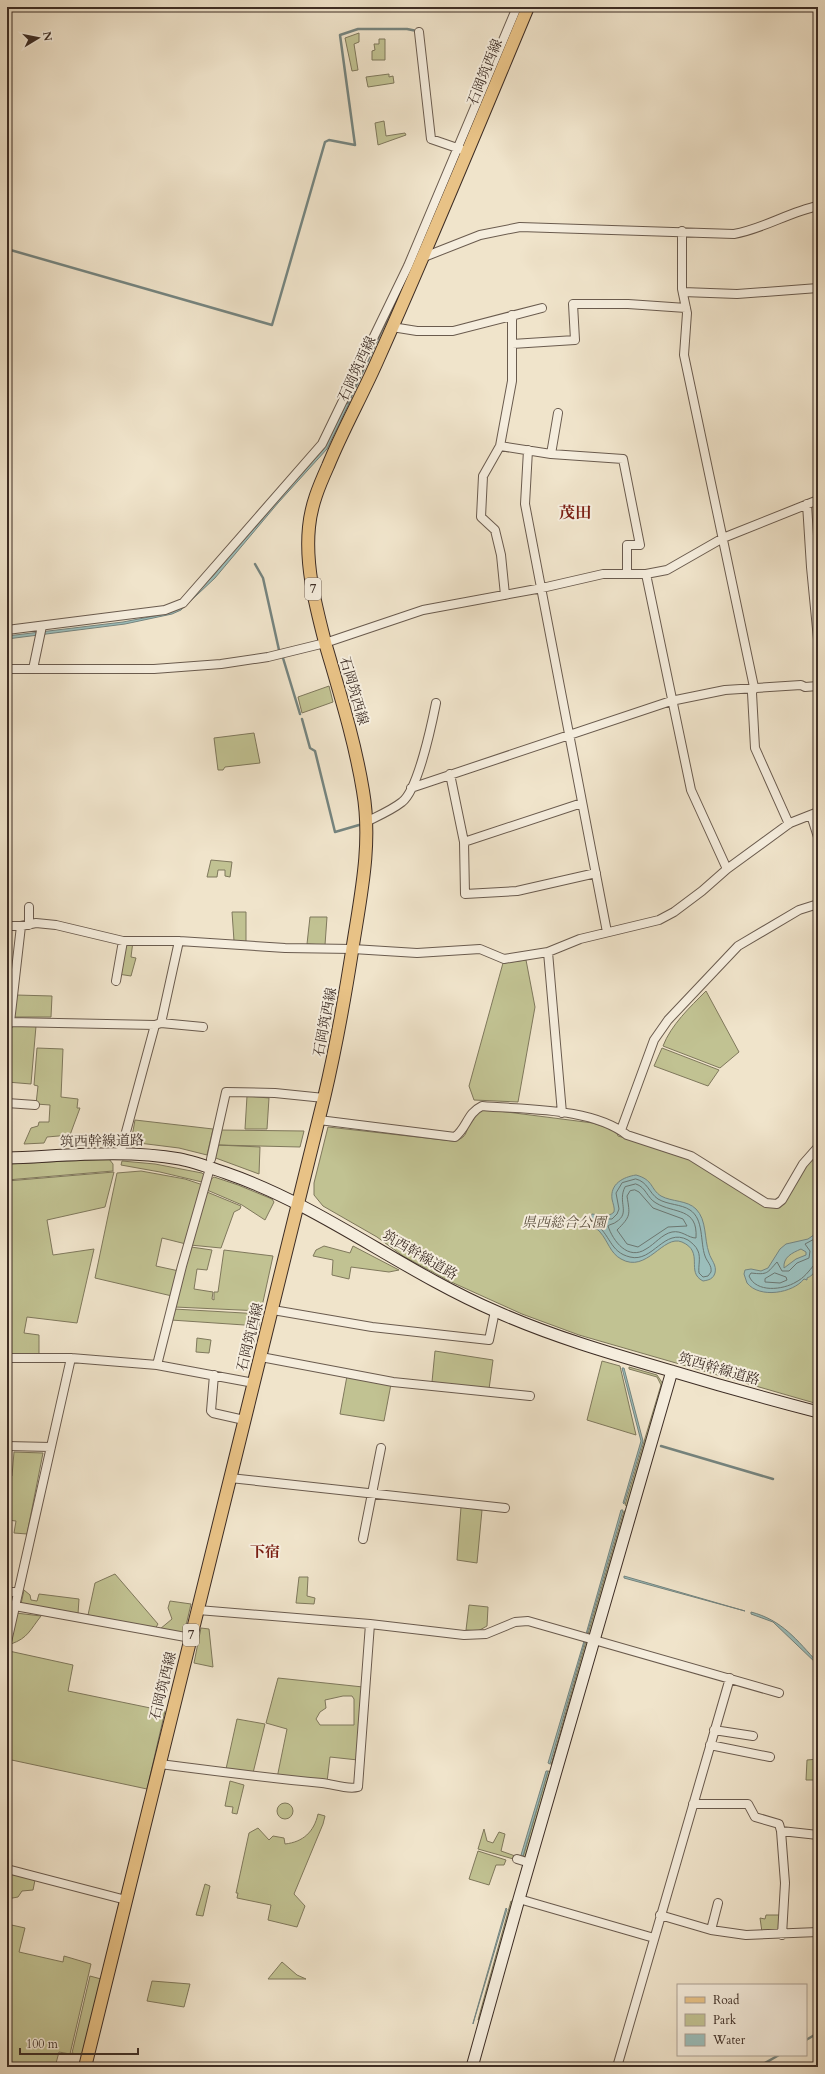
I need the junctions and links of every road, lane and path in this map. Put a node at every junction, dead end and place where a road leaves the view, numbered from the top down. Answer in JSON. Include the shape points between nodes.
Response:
{"nodes":[{"id":1,"x":517,"y":7,"type":"edge"},
{"id":2,"x":528,"y":7,"type":"edge"},
{"id":3,"x":419,"y":32,"type":"dead end"},
{"id":4,"x":463,"y":150,"type":"junction"},
{"id":5,"x":818,"y":206,"type":"edge"},
{"id":6,"x":682,"y":231,"type":"junction"},
{"id":7,"x":424,"y":257,"type":"junction"},
{"id":8,"x":413,"y":268,"type":"junction"},
{"id":9,"x":818,"y":288,"type":"edge"},
{"id":10,"x":683,"y":292,"type":"junction"},
{"id":11,"x":542,"y":308,"type":"dead end"},
{"id":12,"x":686,"y":308,"type":"junction"},
{"id":13,"x":512,"y":315,"type":"junction"},
{"id":14,"x":392,"y":327,"type":"junction"},
{"id":15,"x":512,"y":344,"type":"junction"},
{"id":16,"x":558,"y":413,"type":"dead end"},
{"id":17,"x":500,"y":446,"type":"junction"},
{"id":18,"x":528,"y":450,"type":"junction"},
{"id":19,"x":551,"y":454,"type":"junction"},
{"id":20,"x":818,"y":500,"type":"edge"},
{"id":21,"x":807,"y":504,"type":"junction"},
{"id":22,"x":723,"y":538,"type":"junction"},
{"id":23,"x":627,"y":574,"type":"junction"},
{"id":24,"x":646,"y":574,"type":"junction"},
{"id":25,"x":542,"y":588,"type":"junction"},
{"id":26,"x":505,"y":595,"type":"junction"},
{"id":27,"x":42,"y":626,"type":"junction"},
{"id":28,"x":7,"y":630,"type":"edge"},
{"id":29,"x":818,"y":639,"type":"edge"},
{"id":30,"x":325,"y":643,"type":"junction"},
{"id":31,"x":7,"y":669,"type":"edge"},
{"id":32,"x":33,"y":669,"type":"junction"},
{"id":33,"x":818,"y":686,"type":"edge"},
{"id":34,"x":754,"y":687,"type":"junction"},
{"id":35,"x":671,"y":701,"type":"junction"},
{"id":36,"x":436,"y":703,"type":"dead end"},
{"id":37,"x":569,"y":735,"type":"junction"},
{"id":38,"x":450,"y":774,"type":"junction"},
{"id":39,"x":412,"y":788,"type":"junction"},
{"id":40,"x":582,"y":803,"type":"junction"},
{"id":41,"x":815,"y":814,"type":"edge"},
{"id":42,"x":366,"y":822,"type":"junction"},
{"id":43,"x":789,"y":824,"type":"junction"},
{"id":44,"x":818,"y":837,"type":"edge"},
{"id":45,"x":464,"y":842,"type":"junction"},
{"id":46,"x":727,"y":869,"type":"junction"},
{"id":47,"x":596,"y":873,"type":"junction"},
{"id":48,"x":818,"y":904,"type":"edge"},
{"id":49,"x":29,"y":907,"type":"dead end"},
{"id":50,"x":25,"y":925,"type":"junction"},
{"id":51,"x":7,"y":926,"type":"edge"},
{"id":52,"x":607,"y":932,"type":"junction"},
{"id":53,"x":123,"y":941,"type":"junction"},
{"id":54,"x":179,"y":941,"type":"junction"},
{"id":55,"x":352,"y":949,"type":"junction"},
{"id":56,"x":548,"y":952,"type":"junction"},
{"id":57,"x":116,"y":981,"type":"dead end"},
{"id":58,"x":11,"y":989,"type":"edge"},
{"id":59,"x":8,"y":1024,"type":"edge"},
{"id":60,"x":158,"y":1024,"type":"junction"},
{"id":61,"x":203,"y":1027,"type":"dead end"},
{"id":62,"x":324,"y":1098,"type":"junction"},
{"id":63,"x":7,"y":1103,"type":"edge"},
{"id":64,"x":35,"y":1105,"type":"dead end"},
{"id":65,"x":562,"y":1113,"type":"junction"},
{"id":66,"x":319,"y":1120,"type":"junction"},
{"id":67,"x":621,"y":1130,"type":"junction"},
{"id":68,"x":818,"y":1147,"type":"edge"},
{"id":69,"x":120,"y":1154,"type":"junction"},
{"id":70,"x":7,"y":1158,"type":"edge"},
{"id":71,"x":211,"y":1164,"type":"junction"},
{"id":72,"x":299,"y":1203,"type":"junction"},
{"id":73,"x":273,"y":1310,"type":"junction"},
{"id":74,"x":495,"y":1311,"type":"junction"},
{"id":75,"x":261,"y":1357,"type":"junction"},
{"id":76,"x":7,"y":1358,"type":"edge"},
{"id":77,"x":71,"y":1358,"type":"junction"},
{"id":78,"x":157,"y":1365,"type":"junction"},
{"id":79,"x":672,"y":1371,"type":"junction"},
{"id":80,"x":214,"y":1375,"type":"junction"},
{"id":81,"x":254,"y":1383,"type":"junction"},
{"id":82,"x":530,"y":1396,"type":"dead end"},
{"id":83,"x":818,"y":1412,"type":"edge"},
{"id":84,"x":244,"y":1420,"type":"junction"},
{"id":85,"x":7,"y":1446,"type":"edge"},
{"id":86,"x":51,"y":1447,"type":"junction"},
{"id":87,"x":380,"y":1448,"type":"dead end"},
{"id":88,"x":230,"y":1478,"type":"junction"},
{"id":89,"x":372,"y":1494,"type":"junction"},
{"id":90,"x":505,"y":1508,"type":"dead end"},
{"id":91,"x":363,"y":1539,"type":"dead end"},
{"id":92,"x":7,"y":1592,"type":"edge"},
{"id":93,"x":18,"y":1592,"type":"junction"},
{"id":94,"x":15,"y":1606,"type":"junction"},
{"id":95,"x":198,"y":1610,"type":"junction"},
{"id":96,"x":370,"y":1624,"type":"junction"},
{"id":97,"x":191,"y":1638,"type":"junction"},
{"id":98,"x":595,"y":1640,"type":"junction"},
{"id":99,"x":7,"y":1642,"type":"edge"},
{"id":100,"x":730,"y":1678,"type":"junction"},
{"id":101,"x":780,"y":1693,"type":"dead end"},
{"id":102,"x":714,"y":1730,"type":"junction"},
{"id":103,"x":753,"y":1736,"type":"dead end"},
{"id":104,"x":710,"y":1745,"type":"junction"},
{"id":105,"x":770,"y":1756,"type":"dead end"},
{"id":106,"x":160,"y":1764,"type":"junction"},
{"id":107,"x":693,"y":1804,"type":"junction"},
{"id":108,"x":781,"y":1831,"type":"junction"},
{"id":109,"x":818,"y":1835,"type":"edge"},
{"id":110,"x":518,"y":1859,"type":"dead end"},
{"id":111,"x":530,"y":1862,"type":"junction"},
{"id":112,"x":7,"y":1869,"type":"edge"},
{"id":113,"x":519,"y":1899,"type":"junction"},
{"id":114,"x":126,"y":1900,"type":"junction"},
{"id":115,"x":718,"y":1903,"type":"dead end"},
{"id":116,"x":660,"y":1915,"type":"junction"},
{"id":117,"x":711,"y":1930,"type":"junction"},
{"id":118,"x":818,"y":1932,"type":"edge"},
{"id":119,"x":782,"y":1935,"type":"junction"},
{"id":120,"x":654,"y":1938,"type":"junction"},
{"id":121,"x":85,"y":2067,"type":"edge"},
{"id":122,"x":472,"y":2067,"type":"edge"},
{"id":123,"x":617,"y":2067,"type":"edge"}],
"edges":[{"from":1,"to":4,"type":"street"},
{"from":2,"to":4,"type":"main road","name":"石岡筑西線","number":"7"},
{"from":3,"to":4,"type":"street","via":[[431,139]]},
{"from":4,"to":7,"type":"main road","name":"石岡筑西線","number":"7"},
{"from":4,"to":8,"type":"street"},
{"from":5,"to":6,"type":"street","via":[[745,232],[723,234]]},
{"from":6,"to":7,"type":"street","via":[[520,227],[480,235]]},
{"from":6,"to":10,"type":"street"},
{"from":7,"to":8,"type":"main road","name":"石岡筑西線","number":"7"},
{"from":8,"to":14,"type":"main road","name":"石岡筑西線","number":"7"},
{"from":8,"to":27,"type":"street","via":[[322,444],[183,603],[165,610]]},
{"from":9,"to":10,"type":"street","via":[[743,293]]},
{"from":10,"to":12,"type":"street"},
{"from":11,"to":13,"type":"street"},
{"from":12,"to":15,"type":"street","via":[[573,304],[575,340]]},
{"from":12,"to":22,"type":"street","via":[[684,355]]},
{"from":13,"to":14,"type":"street","via":[[453,332]]},
{"from":13,"to":15,"type":"street"},
{"from":14,"to":30,"type":"main road","name":"石岡筑西線","number":"7","via":[[334,452],[317,492],[311,515],[308,543],[310,578]]},
{"from":15,"to":17,"type":"street","via":[[512,382]]},
{"from":16,"to":19,"type":"street"},
{"from":17,"to":18,"type":"street"},
{"from":17,"to":26,"type":"street","via":[[483,476],[480,517],[495,530],[501,555]]},
{"from":18,"to":19,"type":"street"},
{"from":18,"to":25,"type":"street","via":[[525,504]]},
{"from":19,"to":23,"type":"street","via":[[623,459],[640,545],[627,545]]},
{"from":20,"to":21,"type":"street"},
{"from":21,"to":22,"type":"street"},
{"from":21,"to":29,"type":"street","via":[[810,567]]},
{"from":22,"to":24,"type":"street","via":[[667,570]]},
{"from":22,"to":34,"type":"street"},
{"from":23,"to":24,"type":"street"},
{"from":23,"to":25,"type":"street","via":[[603,574]]},
{"from":24,"to":35,"type":"street"},
{"from":25,"to":26,"type":"street"},
{"from":25,"to":37,"type":"street"},
{"from":26,"to":30,"type":"street","via":[[423,610]]},
{"from":27,"to":28,"type":"street"},
{"from":27,"to":32,"type":"street"},
{"from":30,"to":32,"type":"street","via":[[268,657],[220,664],[151,669]]},
{"from":30,"to":42,"type":"main road","name":"石岡筑西線","number":"7","via":[[355,751],[364,794]]},
{"from":31,"to":32,"type":"street"},
{"from":33,"to":34,"type":"street"},
{"from":34,"to":35,"type":"street"},
{"from":34,"to":43,"type":"street","via":[[752,724],[755,748]]},
{"from":35,"to":37,"type":"street"},
{"from":35,"to":46,"type":"street","via":[[691,790]]},
{"from":36,"to":39,"type":"street","via":[[428,739]]},
{"from":37,"to":38,"type":"street"},
{"from":37,"to":40,"type":"street"},
{"from":38,"to":39,"type":"street"},
{"from":38,"to":45,"type":"street"},
{"from":39,"to":42,"type":"street","via":[[403,802]]},
{"from":40,"to":45,"type":"street"},
{"from":40,"to":47,"type":"street"},
{"from":41,"to":43,"type":"street"},
{"from":41,"to":44,"type":"street"},
{"from":42,"to":55,"type":"main road","name":"石岡筑西線","number":"7","via":[[365,869]]},
{"from":43,"to":46,"type":"street"},
{"from":45,"to":47,"type":"street","via":[[465,894],[517,891]]},
{"from":46,"to":52,"type":"street","via":[[702,892],[659,920]]},
{"from":47,"to":52,"type":"street"},
{"from":48,"to":67,"type":"street","via":[[800,910],[738,946],[668,1020],[654,1040]]},
{"from":49,"to":50,"type":"street"},
{"from":50,"to":51,"type":"street"},
{"from":50,"to":53,"type":"street","via":[[56,925]]},
{"from":50,"to":58,"type":"street"},
{"from":52,"to":56,"type":"street","via":[[580,939]]},
{"from":53,"to":54,"type":"street"},
{"from":53,"to":57,"type":"street"},
{"from":54,"to":55,"type":"street","via":[[285,948]]},
{"from":54,"to":60,"type":"street"},
{"from":55,"to":56,"type":"street","via":[[416,953],[480,949],[504,959]]},
{"from":55,"to":62,"type":"main road","name":"石岡筑西線","number":"7","via":[[340,1025]]},
{"from":56,"to":65,"type":"street"},
{"from":58,"to":59,"type":"street"},
{"from":59,"to":60,"type":"street"},
{"from":60,"to":61,"type":"street"},
{"from":60,"to":69,"type":"street"},
{"from":62,"to":66,"type":"main road","name":"石岡筑西線","number":"7"},
{"from":62,"to":71,"type":"street","via":[[226,1092]]},
{"from":63,"to":64,"type":"street"},
{"from":65,"to":66,"type":"street","via":[[482,1106],[472,1112],[462,1132],[455,1137]]},
{"from":65,"to":67,"type":"street","via":[[594,1119]]},
{"from":66,"to":72,"type":"main road","name":"石岡筑西線","number":"7"},
{"from":67,"to":68,"type":"street","via":[[691,1156],[766,1203],[777,1204],[782,1200],[803,1164]]},
{"from":69,"to":70,"type":"street","name":"筑西幹線道路"},
{"from":69,"to":71,"type":"street","name":"筑西幹線道路","via":[[160,1156]]},
{"from":71,"to":72,"type":"street","name":"筑西幹線道路"},
{"from":71,"to":78,"type":"street"},
{"from":72,"to":73,"type":"main road","name":"石岡筑西線","number":"7"},
{"from":72,"to":74,"type":"street","name":"筑西幹線道路","via":[[447,1288]]},
{"from":73,"to":74,"type":"street","via":[[372,1327],[489,1340]]},
{"from":73,"to":75,"type":"main road","name":"石岡筑西線","number":"7"},
{"from":74,"to":79,"type":"street","name":"筑西幹線道路","via":[[556,1335]]},
{"from":75,"to":81,"type":"main road","name":"石岡筑西線","number":"7"},
{"from":75,"to":82,"type":"street","via":[[394,1382]]},
{"from":76,"to":77,"type":"street"},
{"from":77,"to":78,"type":"street"},
{"from":77,"to":86,"type":"street"},
{"from":78,"to":80,"type":"street"},
{"from":79,"to":83,"type":"street","name":"筑西幹線道路"},
{"from":79,"to":98,"type":"street"},
{"from":80,"to":81,"type":"street"},
{"from":80,"to":84,"type":"street","via":[[211,1411]]},
{"from":81,"to":84,"type":"main road","name":"石岡筑西線","number":"7"},
{"from":84,"to":88,"type":"main road","name":"石岡筑西線","number":"7"},
{"from":85,"to":86,"type":"street"},
{"from":86,"to":93,"type":"street"},
{"from":87,"to":89,"type":"street"},
{"from":88,"to":89,"type":"street"},
{"from":88,"to":95,"type":"main road","name":"石岡筑西線","number":"7"},
{"from":89,"to":90,"type":"street"},
{"from":89,"to":91,"type":"street"},
{"from":92,"to":93,"type":"street"},
{"from":93,"to":94,"type":"street"},
{"from":94,"to":97,"type":"street"},
{"from":94,"to":99,"type":"street"},
{"from":95,"to":96,"type":"street"},
{"from":95,"to":97,"type":"main road","name":"石岡筑西線","number":"7"},
{"from":96,"to":98,"type":"street","via":[[464,1635],[486,1634],[515,1622],[528,1621]]},
{"from":96,"to":106,"type":"street","via":[[358,1787]]},
{"from":97,"to":106,"type":"main road","name":"石岡筑西線","number":"7"},
{"from":98,"to":100,"type":"street"},
{"from":98,"to":111,"type":"street"},
{"from":100,"to":101,"type":"street"},
{"from":100,"to":102,"type":"street"},
{"from":102,"to":103,"type":"street"},
{"from":102,"to":104,"type":"street"},
{"from":104,"to":105,"type":"street"},
{"from":104,"to":107,"type":"street"},
{"from":106,"to":114,"type":"main road","name":"石岡筑西線","number":"7"},
{"from":107,"to":108,"type":"street","via":[[748,1804],[755,1817],[774,1821],[779,1824]]},
{"from":107,"to":116,"type":"street"},
{"from":108,"to":109,"type":"street"},
{"from":108,"to":119,"type":"street","via":[[785,1883]]},
{"from":110,"to":111,"type":"street"},
{"from":111,"to":113,"type":"street"},
{"from":112,"to":114,"type":"street"},
{"from":113,"to":120,"type":"street"},
{"from":113,"to":122,"type":"street"},
{"from":114,"to":121,"type":"main road","name":"石岡筑西線","number":"7"},
{"from":115,"to":117,"type":"street"},
{"from":116,"to":117,"type":"street"},
{"from":116,"to":120,"type":"street"},
{"from":117,"to":119,"type":"street","via":[[746,1935]]},
{"from":118,"to":119,"type":"street"},
{"from":120,"to":123,"type":"street"}]}
